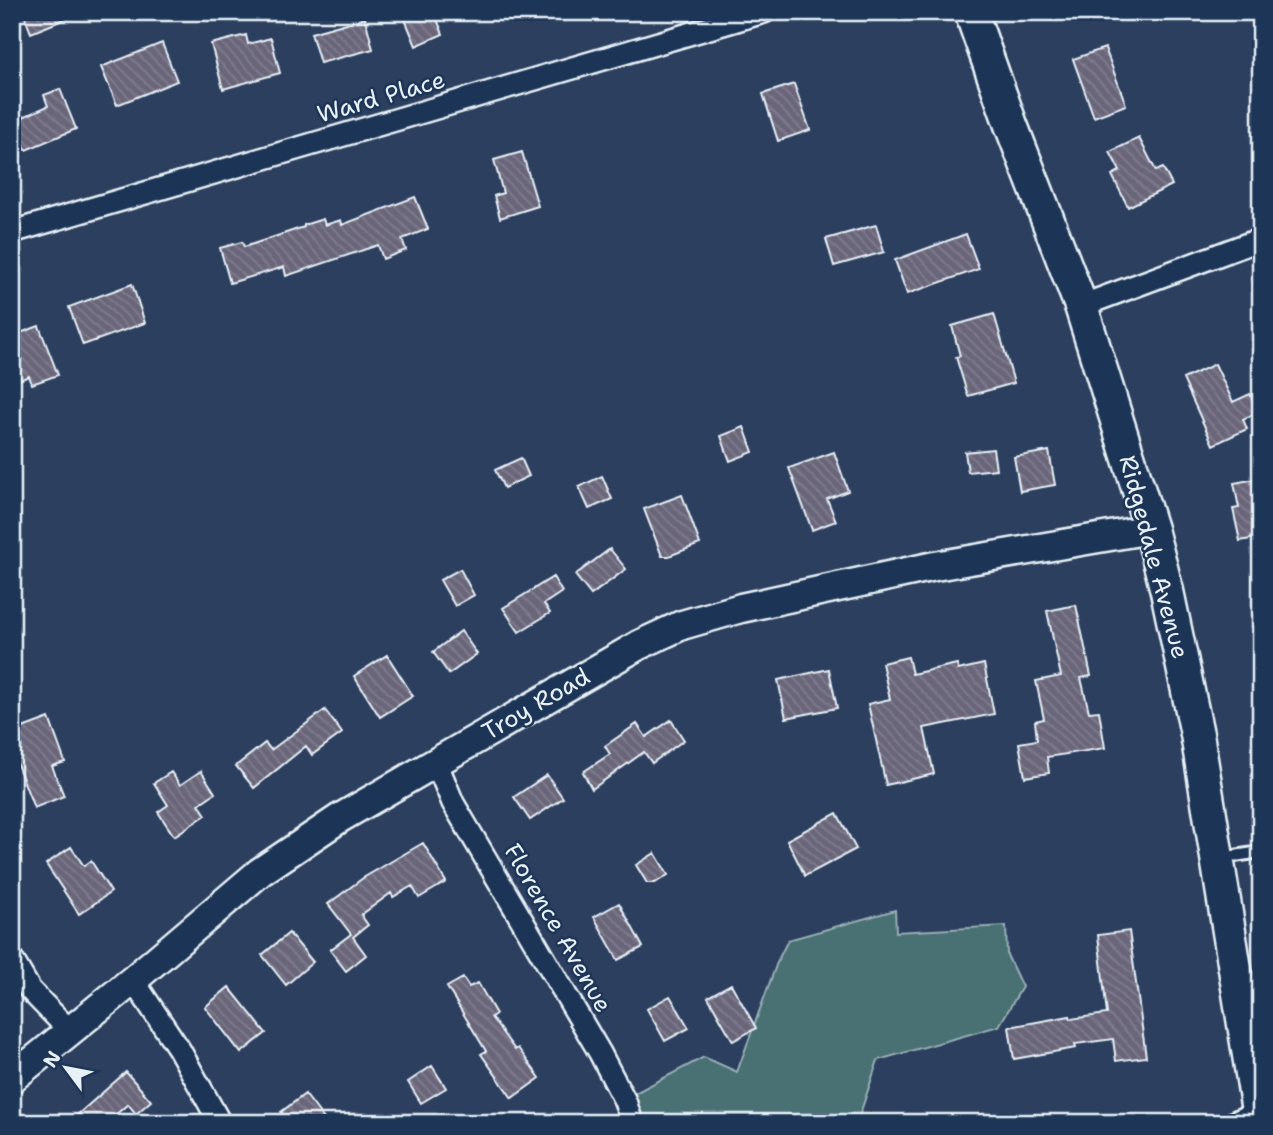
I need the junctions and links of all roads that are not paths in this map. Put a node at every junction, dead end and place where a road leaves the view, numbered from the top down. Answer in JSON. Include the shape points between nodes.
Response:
{"nodes":[{"id":1,"x":764,"y":12,"type":"edge"},
{"id":2,"x":971,"y":12,"type":"edge"},
{"id":3,"x":12,"y":232,"type":"edge"},
{"id":4,"x":1261,"y":239,"type":"edge"},
{"id":5,"x":1081,"y":306,"type":"junction"},
{"id":6,"x":1151,"y":529,"type":"junction"},
{"id":7,"x":436,"y":762,"type":"junction"},
{"id":8,"x":1261,"y":852,"type":"edge"},
{"id":9,"x":1218,"y":859,"type":"junction"},
{"id":10,"x":12,"y":959,"type":"edge"},
{"id":11,"x":133,"y":981,"type":"junction"},
{"id":12,"x":71,"y":1032,"type":"junction"},
{"id":13,"x":12,"y":1078,"type":"edge"},
{"id":14,"x":1259,"y":1111,"type":"edge"},
{"id":15,"x":220,"y":1123,"type":"edge"},
{"id":16,"x":632,"y":1123,"type":"edge"},
{"id":17,"x":1221,"y":1123,"type":"edge"}],
"edges":[{"from":1,"to":3,"type":"street","name":"Ward Place"},
{"from":2,"to":5,"type":"main road","name":"Ridgedale Avenue"},
{"from":4,"to":5,"type":"street"},
{"from":5,"to":6,"type":"main road","name":"Ridgedale Avenue"},
{"from":6,"to":7,"type":"street","name":"Troy Road","via":[[935,566],[682,625]]},
{"from":6,"to":9,"type":"main road","name":"Ridgedale Avenue","via":[[1194,721]]},
{"from":7,"to":11,"type":"street","name":"Troy Road","via":[[260,872]]},
{"from":7,"to":16,"type":"street","name":"Florence Avenue","via":[[453,803],[600,1053]]},
{"from":8,"to":9,"type":"lane"},
{"from":9,"to":14,"type":"main road","name":"Ridgedale Avenue"},
{"from":10,"to":12,"type":"street","via":[[30,990]]},
{"from":11,"to":12,"type":"street","name":"Troy Road"},
{"from":11,"to":15,"type":"street"},
{"from":12,"to":13,"type":"street","name":"Troy Road"},
{"from":14,"to":17,"type":"lane"}]}
